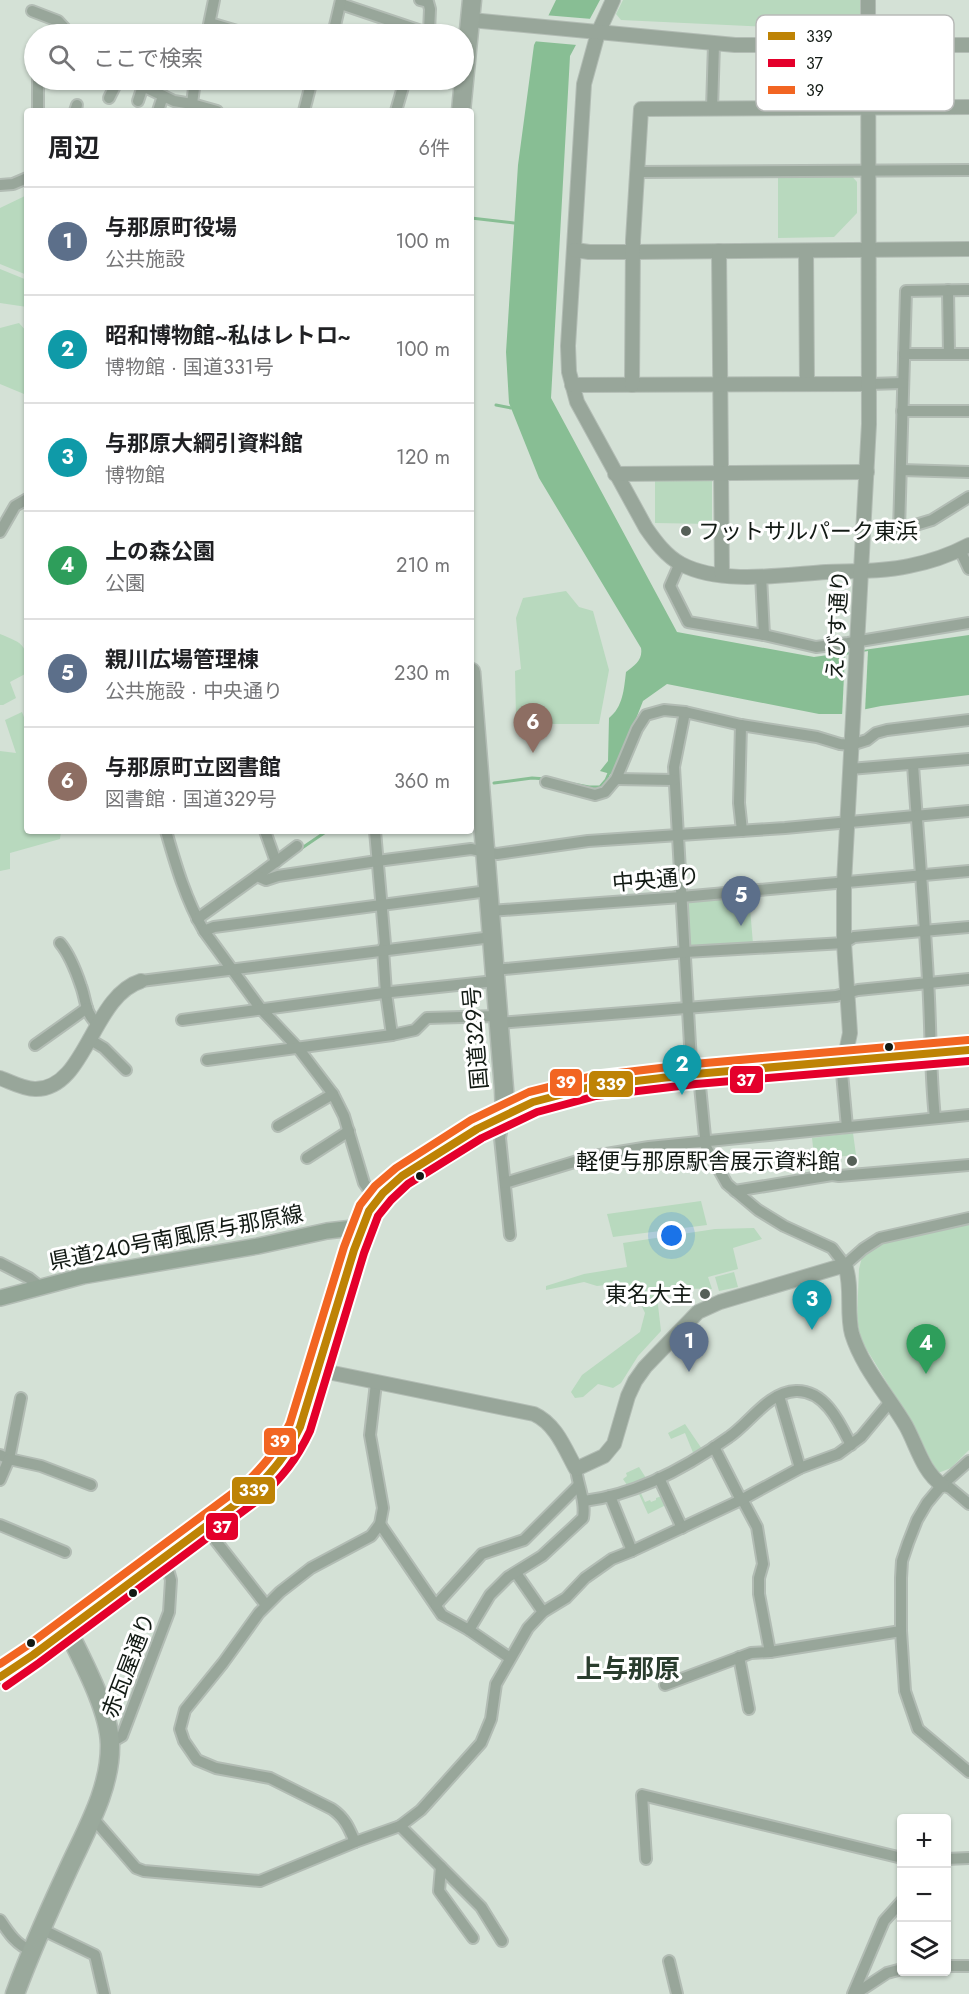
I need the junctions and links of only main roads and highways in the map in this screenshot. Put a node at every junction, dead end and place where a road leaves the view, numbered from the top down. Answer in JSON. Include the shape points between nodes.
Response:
{"nodes":[{"id":1,"x":472,"y":0,"type":"edge"},
{"id":2,"x":469,"y":24,"type":"edge"},
{"id":3,"x":462,"y":90,"type":"edge"},
{"id":4,"x":460,"y":108,"type":"edge"},
{"id":5,"x":474,"y":711,"type":"edge"},
{"id":6,"x":969,"y":1050,"type":"edge"},
{"id":7,"x":505,"y":1115,"type":"junction"},
{"id":8,"x":362,"y":1227,"type":"junction"},
{"id":9,"x":0,"y":1298,"type":"edge"},
{"id":10,"x":67,"y":1629,"type":"junction"},
{"id":11,"x":0,"y":1677,"type":"edge"},
{"id":12,"x":15,"y":1994,"type":"edge"}],
"edges":[{"from":1,"to":2,"type":"highway"},
{"from":3,"to":4,"type":"highway"},
{"from":5,"to":7,"type":"highway","name":"国道329号"},
{"from":6,"to":7,"type":"highway","via":[[625,1082],[579,1089]]},
{"from":7,"to":8,"type":"highway","name":"国道329号","via":[[402,1176],[376,1200]]},
{"from":8,"to":9,"type":"main road","name":"県道240号南風原与那原線","via":[[133,1266]]},
{"from":8,"to":10,"type":"highway","name":"国道329号","via":[[300,1427],[278,1466],[252,1492]]},
{"from":10,"to":11,"type":"highway","name":"国道329号"},
{"from":10,"to":12,"type":"main road","via":[[93,1684],[108,1729],[107,1772],[92,1817]]}]}
